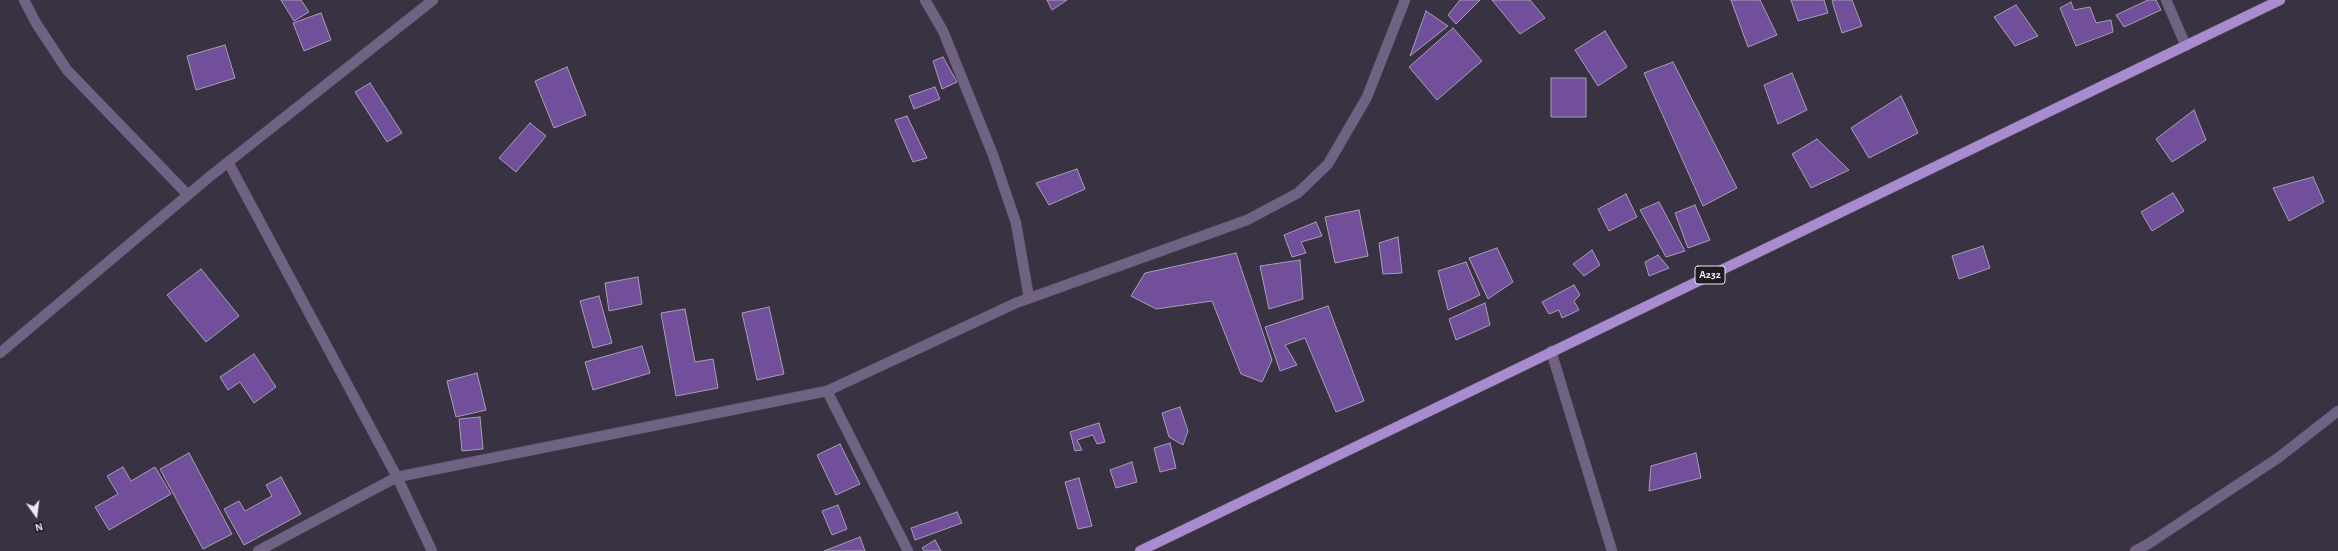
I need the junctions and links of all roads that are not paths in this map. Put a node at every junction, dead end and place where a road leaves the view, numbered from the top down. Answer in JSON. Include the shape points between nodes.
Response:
{"nodes":[{"id":1,"x":24,"y":0,"type":"edge"},
{"id":2,"x":433,"y":0,"type":"edge"},
{"id":3,"x":925,"y":0,"type":"edge"},
{"id":4,"x":1405,"y":0,"type":"edge"},
{"id":5,"x":2166,"y":0,"type":"edge"},
{"id":6,"x":2280,"y":0,"type":"edge"},
{"id":7,"x":2186,"y":46,"type":"junction"},
{"id":8,"x":228,"y":162,"type":"junction"},
{"id":9,"x":188,"y":195,"type":"junction"},
{"id":10,"x":1029,"y":298,"type":"junction"},
{"id":11,"x":1551,"y":351,"type":"junction"},
{"id":12,"x":0,"y":353,"type":"edge"},
{"id":13,"x":827,"y":391,"type":"junction"},
{"id":14,"x":2338,"y":411,"type":"edge"},
{"id":15,"x":397,"y":477,"type":"junction"},
{"id":16,"x":258,"y":551,"type":"edge"},
{"id":17,"x":432,"y":551,"type":"edge"},
{"id":18,"x":908,"y":551,"type":"edge"},
{"id":19,"x":1140,"y":551,"type":"edge"},
{"id":20,"x":1612,"y":551,"type":"edge"},
{"id":21,"x":2135,"y":551,"type":"edge"}],
"edges":[{"from":1,"to":9,"type":"street","via":[[67,70]]},
{"from":2,"to":8,"type":"street"},
{"from":3,"to":10,"type":"street","via":[[943,31],[1001,178],[1016,223]]},
{"from":4,"to":10,"type":"street","via":[[1367,97],[1328,164],[1298,193],[1247,220]]},
{"from":5,"to":7,"type":"street"},
{"from":6,"to":7,"type":"main road","number":"A232"},
{"from":7,"to":11,"type":"main road","number":"A232"},
{"from":8,"to":9,"type":"street"},
{"from":8,"to":15,"type":"street"},
{"from":9,"to":12,"type":"street"},
{"from":10,"to":13,"type":"street"},
{"from":11,"to":19,"type":"main road","number":"A232"},
{"from":11,"to":20,"type":"street"},
{"from":13,"to":15,"type":"street"},
{"from":13,"to":18,"type":"street"},
{"from":14,"to":21,"type":"street","via":[[2278,458]]},
{"from":15,"to":16,"type":"street"},
{"from":15,"to":17,"type":"street"}]}
